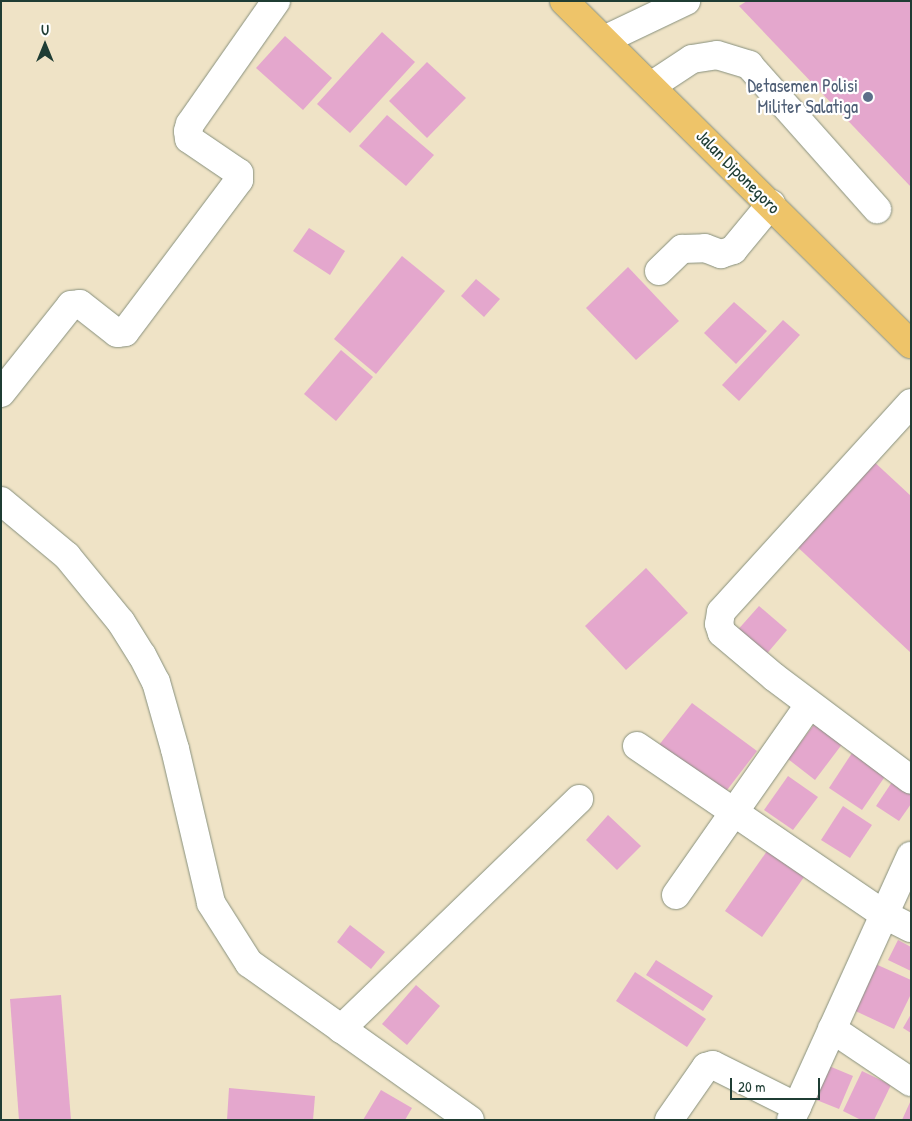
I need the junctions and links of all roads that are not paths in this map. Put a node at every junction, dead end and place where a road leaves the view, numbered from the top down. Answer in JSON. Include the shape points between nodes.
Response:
{"nodes":[{"id":1,"x":276,"y":1,"type":"edge"},
{"id":2,"x":564,"y":1,"type":"edge"},
{"id":3,"x":686,"y":1,"type":"edge"},
{"id":4,"x":604,"y":40,"type":"junction"},
{"id":5,"x":651,"y":86,"type":"junction"},
{"id":6,"x":771,"y":204,"type":"junction"},
{"id":7,"x":877,"y":209,"type":"dead end"},
{"id":8,"x":659,"y":271,"type":"dead end"},
{"id":9,"x":911,"y":344,"type":"edge"},
{"id":10,"x":1,"y":393,"type":"edge"},
{"id":11,"x":911,"y":403,"type":"edge"},
{"id":12,"x":1,"y":500,"type":"edge"},
{"id":13,"x":809,"y":705,"type":"junction"},
{"id":14,"x":637,"y":746,"type":"dead end"},
{"id":15,"x":911,"y":780,"type":"edge"},
{"id":16,"x":579,"y":798,"type":"dead end"},
{"id":17,"x":736,"y":813,"type":"junction"},
{"id":18,"x":911,"y":856,"type":"edge"},
{"id":19,"x":676,"y":895,"type":"dead end"},
{"id":20,"x":883,"y":914,"type":"junction"},
{"id":21,"x":911,"y":928,"type":"edge"},
{"id":22,"x":342,"y":1029,"type":"junction"},
{"id":23,"x":832,"y":1029,"type":"junction"},
{"id":24,"x":911,"y":1082,"type":"edge"},
{"id":25,"x":794,"y":1113,"type":"edge"},
{"id":26,"x":470,"y":1120,"type":"edge"},
{"id":27,"x":669,"y":1120,"type":"edge"}],
"edges":[{"from":1,"to":10,"type":"street","via":[[188,131],[189,139],[239,173],[239,180],[125,332],[117,333],[80,304],[71,305]]},
{"from":2,"to":4,"type":"main road","name":"Jalan Diponegoro"},
{"from":3,"to":4,"type":"street"},
{"from":4,"to":5,"type":"main road","name":"Jalan Diponegoro"},
{"from":5,"to":6,"type":"main road","name":"Jalan Diponegoro"},
{"from":5,"to":7,"type":"street","via":[[692,59],[717,55],[749,65]]},
{"from":6,"to":8,"type":"street","via":[[733,250],[721,254],[705,248],[682,249]]},
{"from":6,"to":9,"type":"main road","name":"Jalan Diponegoro"},
{"from":11,"to":13,"type":"street","via":[[721,612],[722,633]]},
{"from":12,"to":22,"type":"street","via":[[67,556],[121,622],[142,655],[156,682],[175,749],[212,903],[249,963]]},
{"from":13,"to":15,"type":"street"},
{"from":13,"to":17,"type":"street"},
{"from":14,"to":17,"type":"street"},
{"from":16,"to":22,"type":"street"},
{"from":17,"to":19,"type":"street"},
{"from":17,"to":20,"type":"street"},
{"from":18,"to":20,"type":"street"},
{"from":20,"to":21,"type":"street"},
{"from":20,"to":23,"type":"street"},
{"from":22,"to":26,"type":"street"},
{"from":23,"to":24,"type":"street"},
{"from":23,"to":25,"type":"street"},
{"from":25,"to":27,"type":"street","via":[[713,1065],[706,1067]]}]}
